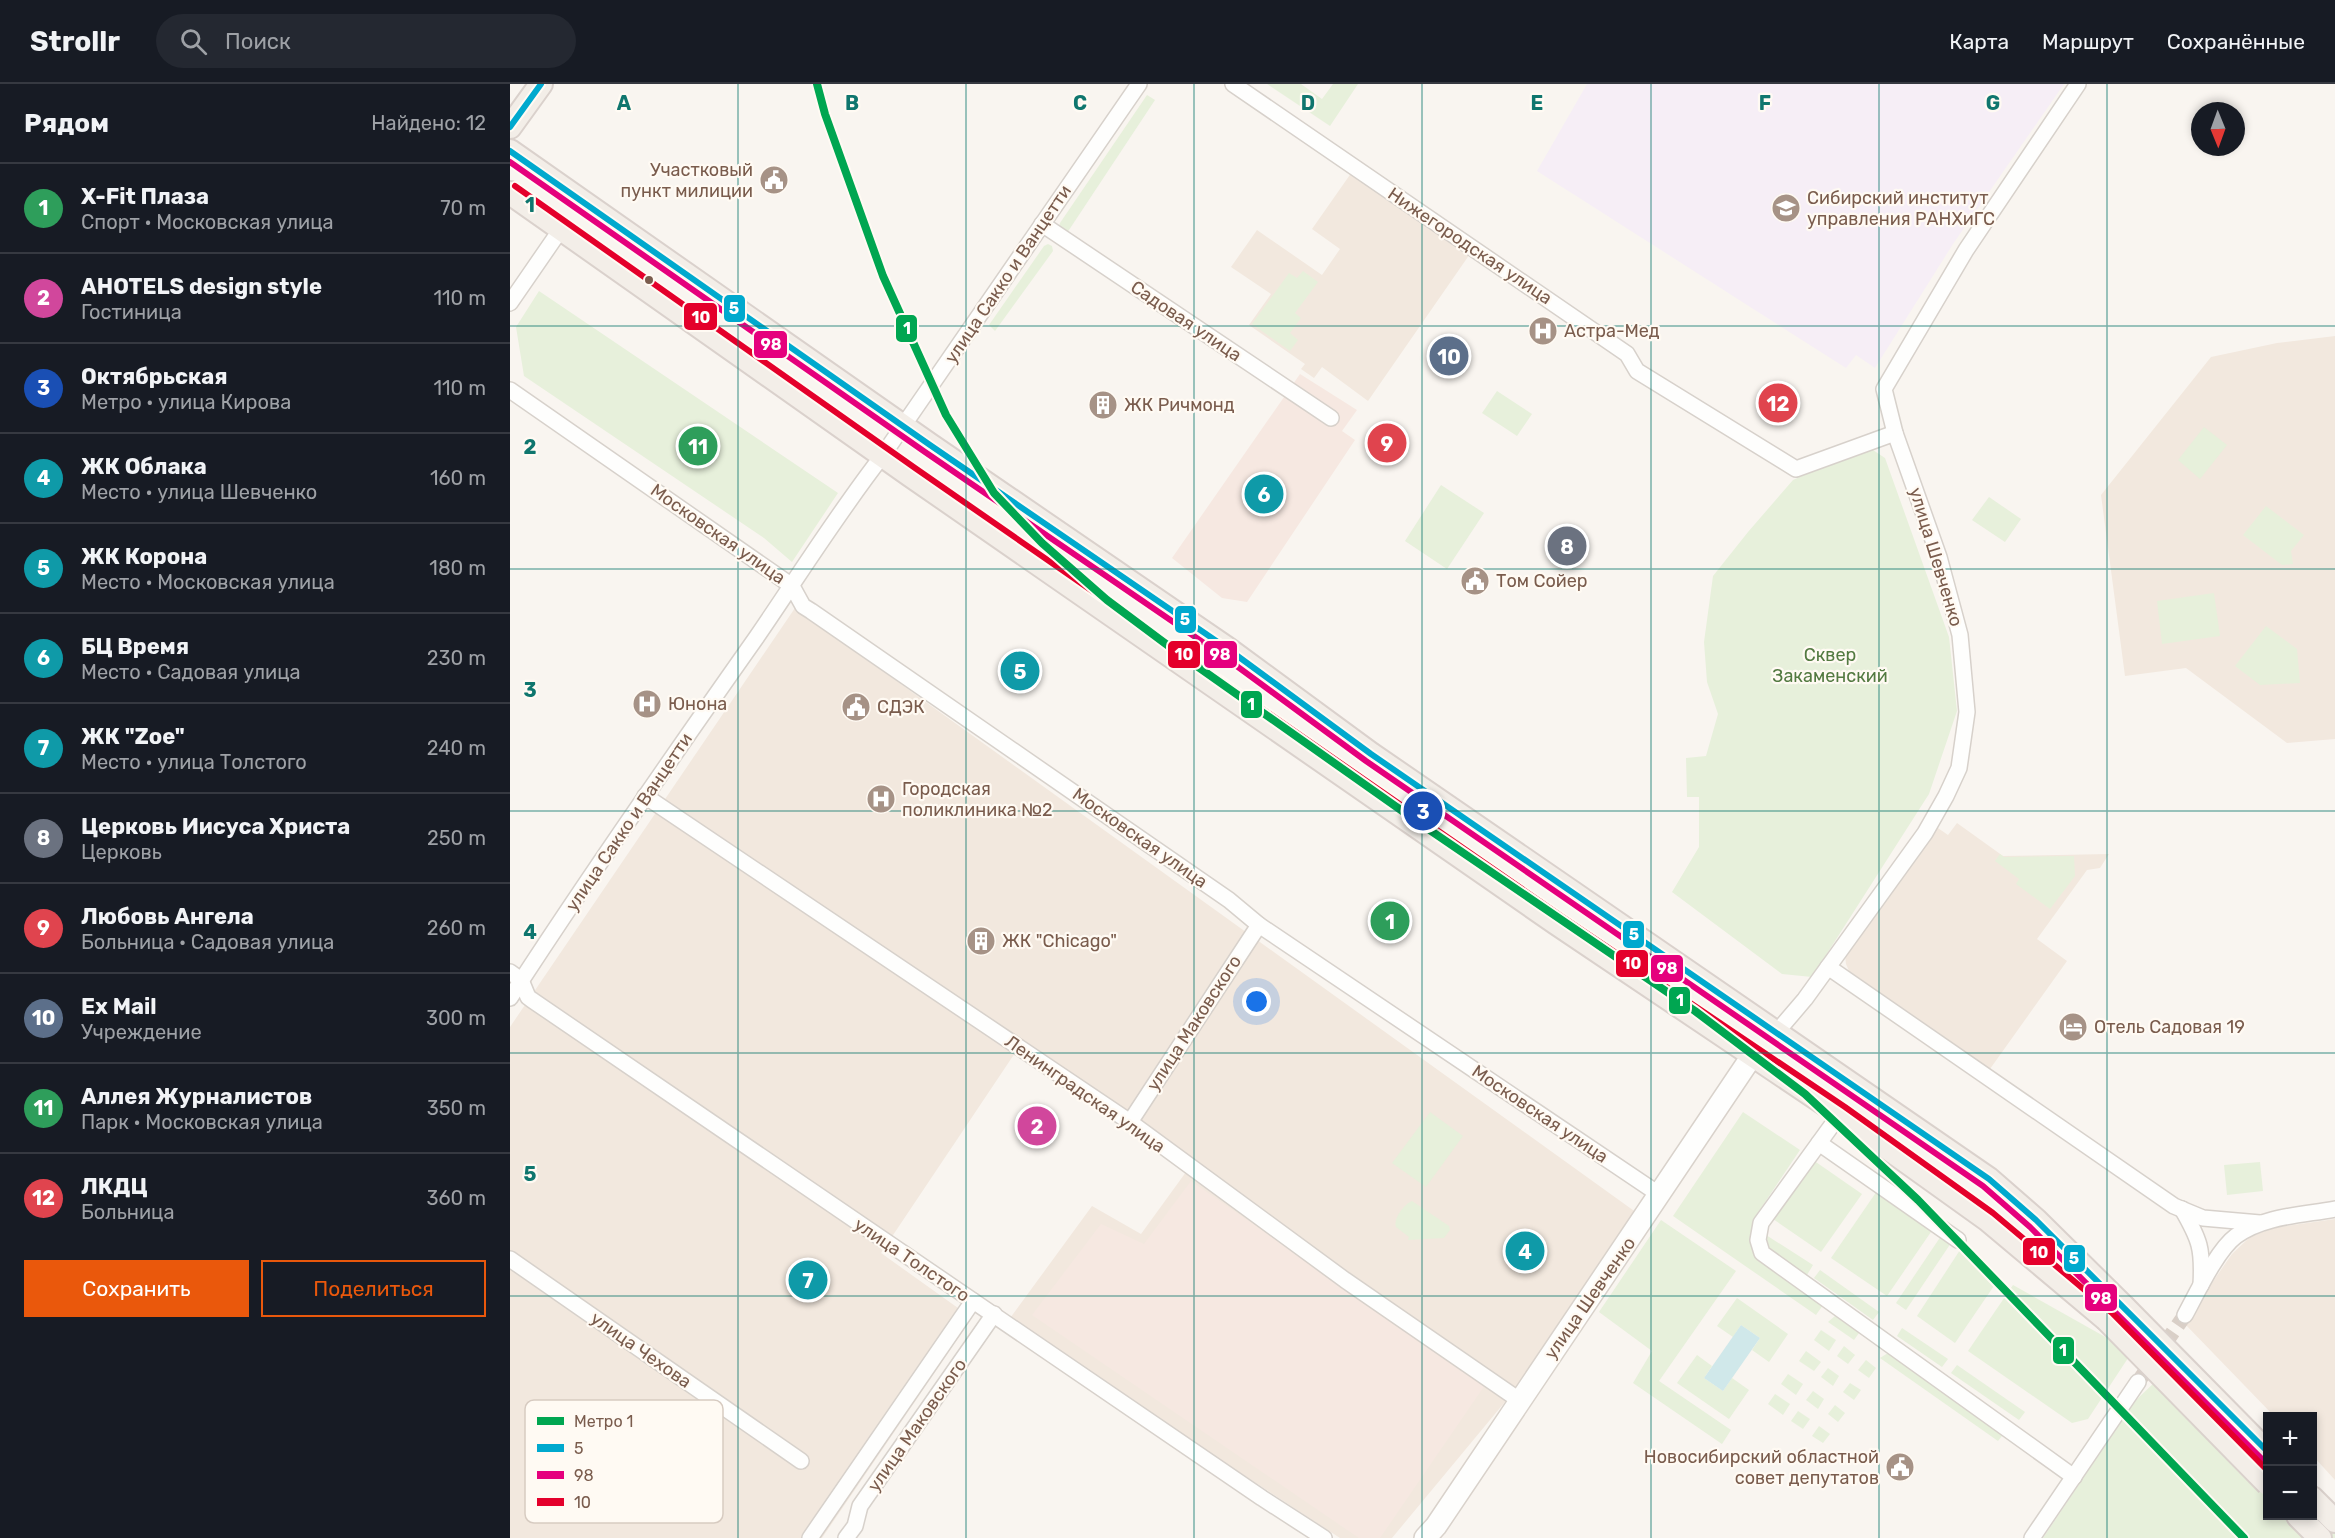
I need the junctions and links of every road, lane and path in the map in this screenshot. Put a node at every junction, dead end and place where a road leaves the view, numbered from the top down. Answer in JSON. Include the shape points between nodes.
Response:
{"nodes":[{"id":1,"x":541,"y":84,"type":"edge"},
{"id":2,"x":1139,"y":84,"type":"edge"},
{"id":3,"x":1233,"y":84,"type":"edge"},
{"id":4,"x":2078,"y":84,"type":"edge"},
{"id":5,"x":510,"y":127,"type":"edge"},
{"id":6,"x":510,"y":151,"type":"edge"},
{"id":7,"x":510,"y":193,"type":"edge"},
{"id":8,"x":1042,"y":224,"type":"junction"},
{"id":9,"x":561,"y":229,"type":"junction"},
{"id":10,"x":510,"y":303,"type":"edge"},
{"id":11,"x":510,"y":390,"type":"edge"},
{"id":12,"x":1331,"y":418,"type":"dead end"},
{"id":13,"x":903,"y":425,"type":"junction"},
{"id":14,"x":1895,"y":433,"type":"junction"},
{"id":15,"x":883,"y":455,"type":"junction"},
{"id":16,"x":792,"y":586,"type":"junction"},
{"id":17,"x":645,"y":796,"type":"junction"},
{"id":18,"x":1259,"y":925,"type":"junction"},
{"id":19,"x":1828,"y":967,"type":"junction"},
{"id":20,"x":516,"y":976,"type":"edge"},
{"id":21,"x":510,"y":998,"type":"edge"},
{"id":22,"x":1776,"y":1033,"type":"junction"},
{"id":23,"x":1752,"y":1056,"type":"junction"},
{"id":24,"x":1839,"y":1114,"type":"junction"},
{"id":25,"x":1130,"y":1122,"type":"junction"},
{"id":26,"x":1819,"y":1143,"type":"junction"},
{"id":27,"x":1660,"y":1195,"type":"junction"},
{"id":28,"x":2182,"y":1209,"type":"junction"},
{"id":29,"x":2335,"y":1209,"type":"edge"},
{"id":30,"x":2260,"y":1223,"type":"junction"},
{"id":31,"x":1958,"y":1240,"type":"dead end"},
{"id":32,"x":510,"y":1259,"type":"edge"},
{"id":33,"x":2201,"y":1287,"type":"junction"},
{"id":34,"x":973,"y":1301,"type":"junction"},
{"id":35,"x":2114,"y":1312,"type":"junction"},
{"id":36,"x":994,"y":1314,"type":"junction"},
{"id":37,"x":2185,"y":1315,"type":"tunnel mouth"},
{"id":38,"x":2138,"y":1382,"type":"tunnel mouth"},
{"id":39,"x":713,"y":1400,"type":"edge"},
{"id":40,"x":1520,"y":1400,"type":"junction"},
{"id":41,"x":723,"y":1407,"type":"edge"},
{"id":42,"x":2263,"y":1448,"type":"edge"},
{"id":43,"x":801,"y":1461,"type":"dead end"},
{"id":44,"x":2073,"y":1477,"type":"junction"},
{"id":45,"x":2263,"y":1479,"type":"edge"},
{"id":46,"x":2317,"y":1502,"type":"edge"},
{"id":47,"x":2303,"y":1520,"type":"edge"},
{"id":48,"x":2335,"y":1521,"type":"edge"},
{"id":49,"x":810,"y":1538,"type":"edge"},
{"id":50,"x":846,"y":1538,"type":"edge"},
{"id":51,"x":1324,"y":1538,"type":"edge"},
{"id":52,"x":1425,"y":1538,"type":"edge"},
{"id":53,"x":2031,"y":1538,"type":"edge"},
{"id":54,"x":2320,"y":1538,"type":"edge"}],
"edges":[{"from":1,"to":5,"type":"main road"},
{"from":2,"to":8,"type":"street","name":"улица Сакко и Ванцетти"},
{"from":3,"to":14,"type":"street","name":"Нижегородская улица","via":[[1627,354],[1637,370],[1796,470]]},
{"from":4,"to":14,"type":"street","name":"улица Шевченко","via":[[1966,250],[1884,389]]},
{"from":6,"to":13,"type":"main road"},
{"from":7,"to":9,"type":"main road"},
{"from":8,"to":12,"type":"street","name":"Садовая улица"},
{"from":8,"to":13,"type":"street","name":"улица Сакко и Ванцетти"},
{"from":9,"to":10,"type":"street"},
{"from":9,"to":15,"type":"main road"},
{"from":11,"to":16,"type":"street","name":"Московская улица"},
{"from":13,"to":15,"type":"street","name":"улица Сакко и Ванцетти"},
{"from":13,"to":22,"type":"main road"},
{"from":14,"to":19,"type":"street","name":"улица Шевченко","via":[[1939,557],[1960,635],[1967,712],[1959,768],[1946,796],[1925,833]]},
{"from":15,"to":16,"type":"street","name":"улица Сакко и Ванцетти"},
{"from":15,"to":23,"type":"main road"},
{"from":16,"to":17,"type":"street","name":"улица Сакко и Ванцетти"},
{"from":16,"to":18,"type":"street","name":"Московская улица","via":[[803,606],[1229,900]]},
{"from":17,"to":20,"type":"street","name":"улица Сакко и Ванцетти"},
{"from":17,"to":25,"type":"street","name":"Ленинградская улица"},
{"from":18,"to":25,"type":"street","name":"улица Маковского"},
{"from":18,"to":27,"type":"street","name":"Московская улица"},
{"from":19,"to":22,"type":"street","name":"улица Шевченко"},
{"from":19,"to":28,"type":"street"},
{"from":20,"to":21,"type":"street","name":"улица Сакко и Ванцетти"},
{"from":20,"to":34,"type":"street","name":"улица Толстого","via":[[528,997]]},
{"from":22,"to":35,"type":"main road","via":[[1989,1179],[2036,1220]]},
{"from":23,"to":24,"type":"main road"},
{"from":23,"to":27,"type":"street","name":"улица Шевченко"},
{"from":24,"to":26,"type":"street"},
{"from":24,"to":35,"type":"main road"},
{"from":25,"to":40,"type":"street","name":"Ленинградская улица","via":[[1345,1280]]},
{"from":26,"to":31,"type":"street"},
{"from":26,"to":44,"type":"street","via":[[1761,1223],[1758,1240],[1762,1253]]},
{"from":27,"to":40,"type":"street","name":"улица Шевченко"},
{"from":28,"to":30,"type":"street","via":[[2203,1218]]},
{"from":28,"to":33,"type":"street","via":[[2198,1238]]},
{"from":29,"to":30,"type":"street"},
{"from":30,"to":33,"type":"street","via":[[2235,1236]]},
{"from":32,"to":39,"type":"street","name":"улица Чехова"},
{"from":33,"to":37,"type":"street"},
{"from":34,"to":36,"type":"street","name":"улица Толстого"},
{"from":34,"to":49,"type":"street"},
{"from":35,"to":42,"type":"main road","bridge":true},
{"from":35,"to":45,"type":"main road","bridge":true},
{"from":36,"to":50,"type":"street","name":"улица Маковского","via":[[860,1506],[855,1526]]},
{"from":36,"to":51,"type":"street","name":"улица Толстого"},
{"from":38,"to":44,"type":"street"},
{"from":40,"to":52,"type":"street","name":"улица Шевченко"},
{"from":41,"to":43,"type":"street","name":"улица Чехова"},
{"from":44,"to":53,"type":"street"},
{"from":46,"to":48,"type":"main road"},
{"from":47,"to":54,"type":"main road"}]}
